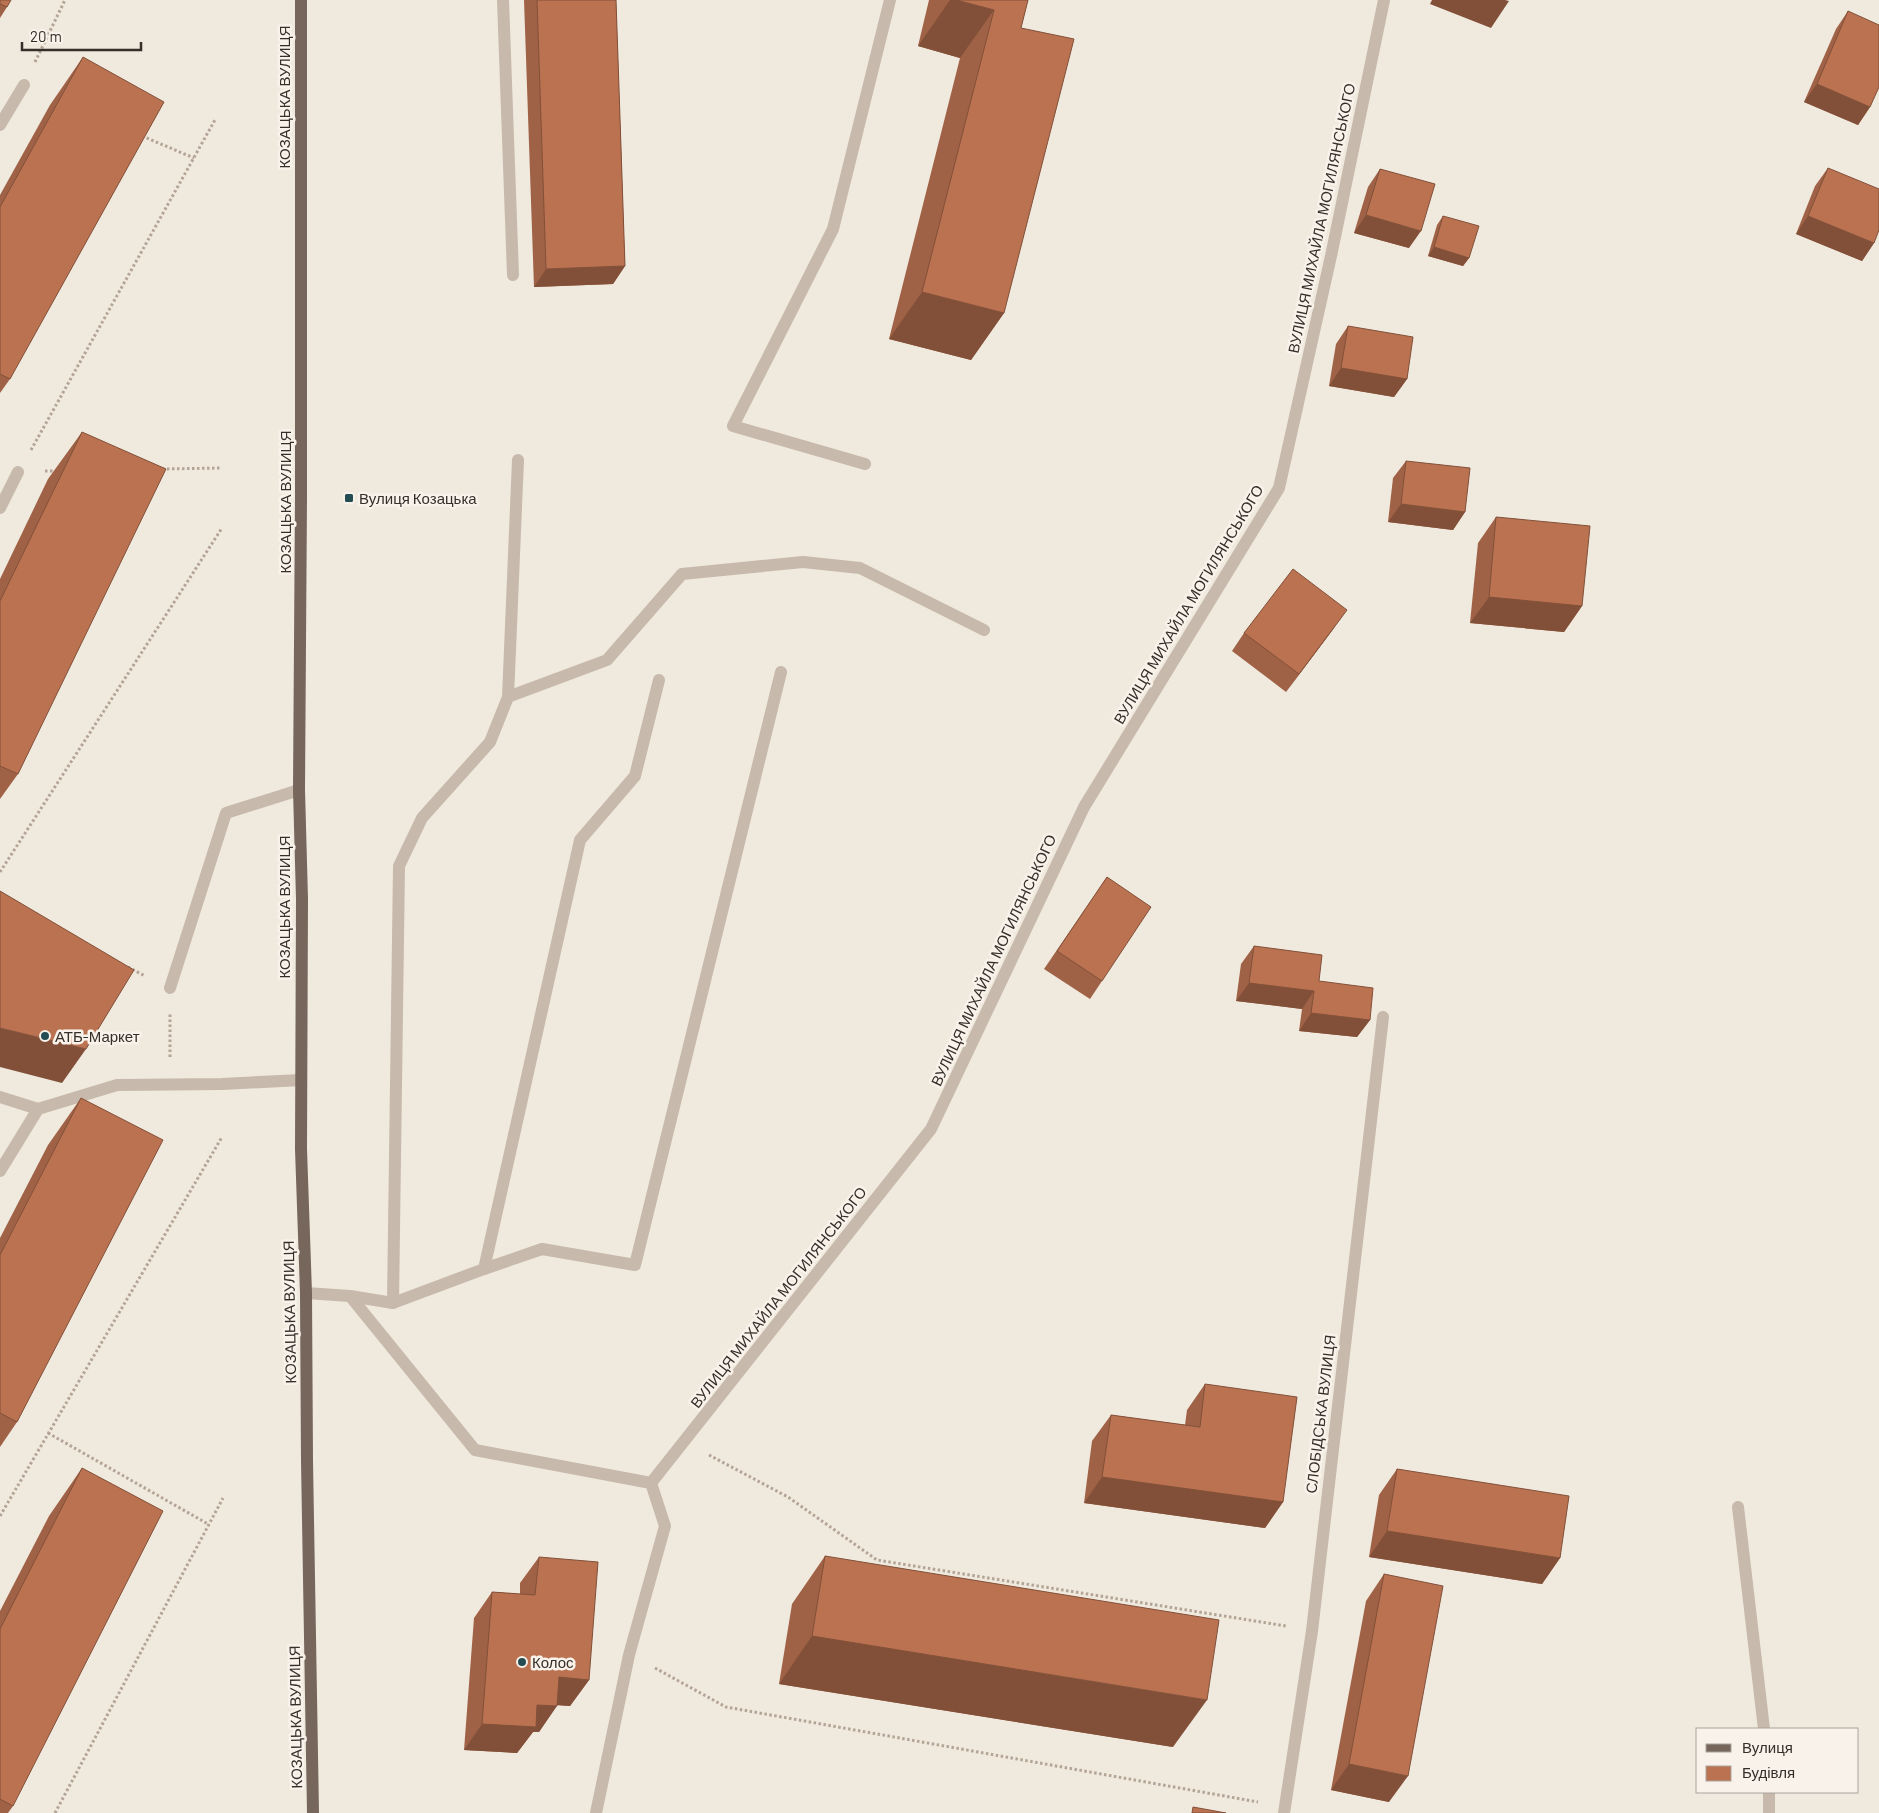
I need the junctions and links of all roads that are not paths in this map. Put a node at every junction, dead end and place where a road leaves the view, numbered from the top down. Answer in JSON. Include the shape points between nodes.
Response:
{"nodes":[{"id":1,"x":301,"y":0,"type":"edge"},
{"id":2,"x":503,"y":0,"type":"edge"},
{"id":3,"x":890,"y":0,"type":"edge"},
{"id":4,"x":1384,"y":0,"type":"edge"},
{"id":5,"x":24,"y":85,"type":"road end"},
{"id":6,"x":0,"y":125,"type":"edge"},
{"id":7,"x":513,"y":275,"type":"dead end"},
{"id":8,"x":518,"y":460,"type":"dead end"},
{"id":9,"x":865,"y":464,"type":"dead end"},
{"id":10,"x":18,"y":472,"type":"road end"},
{"id":11,"x":0,"y":508,"type":"edge"},
{"id":12,"x":984,"y":630,"type":"dead end"},
{"id":13,"x":781,"y":672,"type":"dead end"},
{"id":14,"x":659,"y":680,"type":"dead end"},
{"id":15,"x":508,"y":697,"type":"junction"},
{"id":16,"x":299,"y":790,"type":"junction"},
{"id":17,"x":170,"y":988,"type":"road end"},
{"id":18,"x":1383,"y":1017,"type":"dead end"},
{"id":19,"x":300,"y":1080,"type":"junction"},
{"id":20,"x":0,"y":1097,"type":"edge"},
{"id":21,"x":38,"y":1109,"type":"junction"},
{"id":22,"x":0,"y":1171,"type":"edge"},
{"id":23,"x":484,"y":1269,"type":"junction"},
{"id":24,"x":306,"y":1293,"type":"junction"},
{"id":25,"x":350,"y":1296,"type":"junction"},
{"id":26,"x":393,"y":1303,"type":"junction"},
{"id":27,"x":651,"y":1483,"type":"junction"},
{"id":28,"x":1738,"y":1507,"type":"dead end"},
{"id":29,"x":1764,"y":1728,"type":"edge"},
{"id":30,"x":1769,"y":1793,"type":"edge"},
{"id":31,"x":1285,"y":1810,"type":"edge"},
{"id":32,"x":313,"y":1813,"type":"edge"},
{"id":33,"x":596,"y":1813,"type":"edge"},
{"id":34,"x":1769,"y":1813,"type":"edge"}],
"edges":[{"from":1,"to":16,"type":"main road","name":"КОЗАЦЬКА ВУЛИЦЯ"},
{"from":2,"to":7,"type":"street"},
{"from":3,"to":9,"type":"street","via":[[833,228],[733,426]]},
{"from":4,"to":27,"type":"street","name":"ВУЛИЦЯ МИХАЙЛА МОГИЛЯНСЬКОГО","via":[[1332,256],[1279,488],[1084,806],[931,1129]]},
{"from":5,"to":6,"type":"street"},
{"from":8,"to":15,"type":"street"},
{"from":10,"to":11,"type":"street"},
{"from":12,"to":15,"type":"street","via":[[860,568],[803,562],[682,574],[608,660]]},
{"from":13,"to":23,"type":"street","via":[[635,1265],[542,1249]]},
{"from":14,"to":23,"type":"street","via":[[635,776],[580,840]]},
{"from":15,"to":26,"type":"street","via":[[490,742],[422,818],[399,866]]},
{"from":16,"to":17,"type":"street","via":[[226,813]]},
{"from":16,"to":19,"type":"main road","name":"КОЗАЦЬКА ВУЛИЦЯ","via":[[302,900]]},
{"from":18,"to":31,"type":"street","name":"СЛОБІДСЬКА ВУЛИЦЯ","via":[[1312,1631]]},
{"from":19,"to":21,"type":"street","via":[[117,1085]]},
{"from":19,"to":24,"type":"main road","name":"КОЗАЦЬКА ВУЛИЦЯ"},
{"from":20,"to":21,"type":"street"},
{"from":21,"to":22,"type":"street"},
{"from":23,"to":26,"type":"street"},
{"from":24,"to":25,"type":"street"},
{"from":24,"to":32,"type":"main road","name":"КОЗАЦЬКА ВУЛИЦЯ"},
{"from":25,"to":26,"type":"street"},
{"from":25,"to":27,"type":"street","via":[[475,1450]]},
{"from":27,"to":33,"type":"street","via":[[666,1526],[629,1655]]},
{"from":28,"to":29,"type":"street"},
{"from":30,"to":34,"type":"street"}]}
